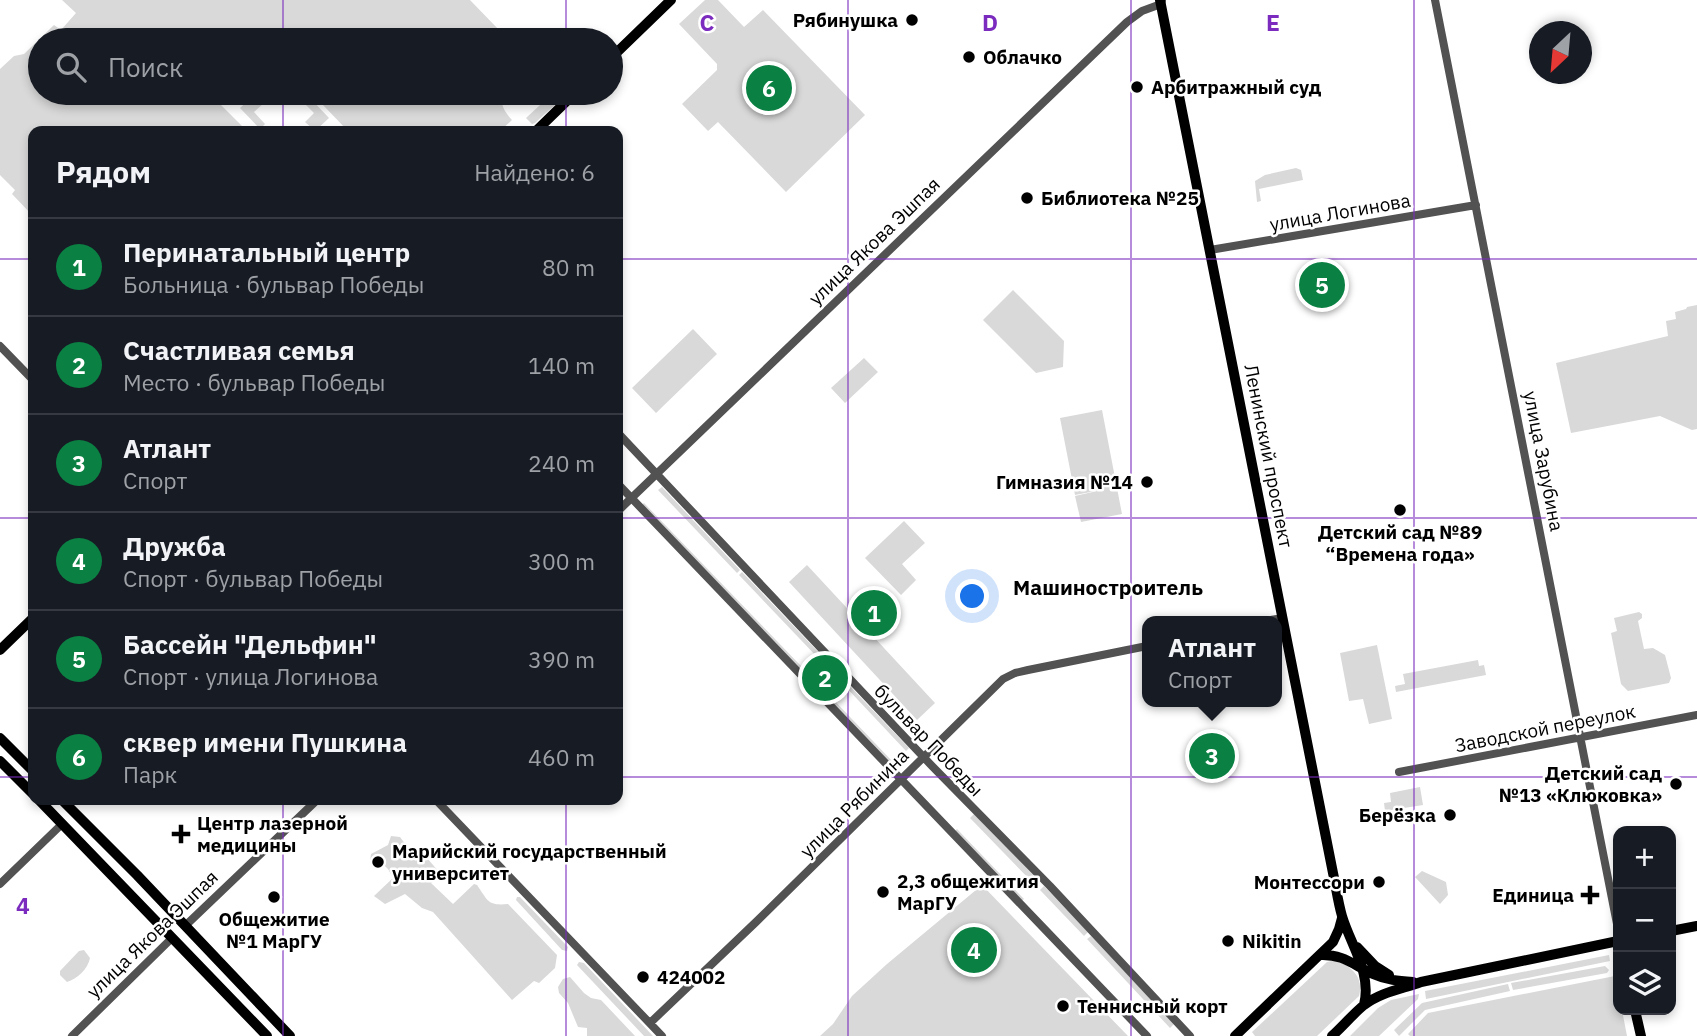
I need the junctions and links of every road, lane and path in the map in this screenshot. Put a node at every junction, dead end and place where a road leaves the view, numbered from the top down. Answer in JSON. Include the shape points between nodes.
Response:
{"nodes":[{"id":1,"x":1435,"y":0,"type":"edge"},
{"id":2,"x":669,"y":1,"type":"edge"},
{"id":3,"x":1160,"y":1,"type":"edge"},
{"id":4,"x":623,"y":46,"type":"edge"},
{"id":5,"x":563,"y":105,"type":"edge"},
{"id":6,"x":541,"y":126,"type":"edge"},
{"id":7,"x":1476,"y":205,"type":"junction"},
{"id":8,"x":1210,"y":250,"type":"junction"},
{"id":9,"x":0,"y":346,"type":"edge"},
{"id":10,"x":28,"y":375,"type":"edge"},
{"id":11,"x":623,"y":438,"type":"edge"},
{"id":12,"x":656,"y":474,"type":"junction"},
{"id":13,"x":623,"y":489,"type":"edge"},
{"id":14,"x":631,"y":498,"type":"junction"},
{"id":15,"x":623,"y":506,"type":"edge"},
{"id":16,"x":1283,"y":618,"type":"joint"},
{"id":17,"x":28,"y":623,"type":"edge"},
{"id":18,"x":1142,"y":647,"type":"edge"},
{"id":19,"x":0,"y":650,"type":"edge"},
{"id":20,"x":1697,"y":715,"type":"edge"},
{"id":21,"x":0,"y":738,"type":"edge"},
{"id":22,"x":1581,"y":738,"type":"junction"},
{"id":23,"x":923,"y":757,"type":"junction"},
{"id":24,"x":0,"y":761,"type":"edge"},
{"id":25,"x":28,"y":766,"type":"edge"},
{"id":26,"x":1399,"y":772,"type":"dead end"},
{"id":27,"x":901,"y":780,"type":"junction"},
{"id":28,"x":28,"y":789,"type":"edge"},
{"id":29,"x":43,"y":805,"type":"edge"},
{"id":30,"x":67,"y":805,"type":"edge"},
{"id":31,"x":312,"y":805,"type":"edge"},
{"id":32,"x":441,"y":805,"type":"edge"},
{"id":33,"x":62,"y":824,"type":"junction"},
{"id":34,"x":0,"y":884,"type":"edge"},
{"id":35,"x":1613,"y":903,"type":"edge"},
{"id":36,"x":1342,"y":916,"type":"junction"},
{"id":37,"x":185,"y":926,"type":"junction"},
{"id":38,"x":1697,"y":926,"type":"edge"},
{"id":39,"x":1676,"y":930,"type":"edge"},
{"id":40,"x":172,"y":938,"type":"junction"},
{"id":41,"x":1351,"y":939,"type":"junction"},
{"id":42,"x":1613,"y":942,"type":"edge"},
{"id":43,"x":1320,"y":955,"type":"junction"},
{"id":44,"x":1362,"y":968,"type":"junction"},
{"id":45,"x":1399,"y":981,"type":"junction"},
{"id":46,"x":1421,"y":982,"type":"junction"},
{"id":47,"x":1364,"y":1005,"type":"junction"},
{"id":48,"x":1636,"y":1015,"type":"edge"},
{"id":49,"x":650,"y":1023,"type":"junction"},
{"id":50,"x":72,"y":1036,"type":"edge"},
{"id":51,"x":267,"y":1036,"type":"edge"},
{"id":52,"x":290,"y":1036,"type":"edge"},
{"id":53,"x":662,"y":1036,"type":"edge"},
{"id":54,"x":1147,"y":1036,"type":"edge"},
{"id":55,"x":1190,"y":1036,"type":"edge"},
{"id":56,"x":1235,"y":1036,"type":"edge"},
{"id":57,"x":1332,"y":1036,"type":"edge"},
{"id":58,"x":1641,"y":1036,"type":"edge"}],
"edges":[{"from":1,"to":7,"type":"street","name":"улица Зарубина"},
{"from":2,"to":4,"type":"main road"},
{"from":3,"to":8,"type":"main road","name":"Ленинский проспект"},
{"from":3,"to":12,"type":"street","name":"улица Якова Эшпая","via":[[1127,22]]},
{"from":5,"to":6,"type":"main road"},
{"from":7,"to":8,"type":"street","name":"улица Логинова"},
{"from":7,"to":22,"type":"street","name":"улица Зарубина"},
{"from":8,"to":16,"type":"main road","name":"Ленинский проспект"},
{"from":9,"to":10,"type":"street"},
{"from":11,"to":12,"type":"street","name":"бульвар Победы"},
{"from":12,"to":14,"type":"street","name":"улица Якова Эшпая"},
{"from":12,"to":23,"type":"street","name":"бульвар Победы"},
{"from":13,"to":14,"type":"street"},
{"from":14,"to":15,"type":"street","name":"улица Якова Эшпая"},
{"from":14,"to":27,"type":"street"},
{"from":16,"to":36,"type":"main road","name":"Ленинский проспект"},
{"from":17,"to":19,"type":"main road"},
{"from":18,"to":23,"type":"street","name":"улица Рябинина","via":[[1003,679]]},
{"from":20,"to":22,"type":"street","name":"Заводской переулок"},
{"from":21,"to":25,"type":"main road"},
{"from":22,"to":26,"type":"street","name":"Заводской переулок"},
{"from":22,"to":35,"type":"street","name":"улица Зарубина"},
{"from":23,"to":27,"type":"street","name":"улица Рябинина"},
{"from":23,"to":55,"type":"street","name":"бульвар Победы"},
{"from":24,"to":28,"type":"main road"},
{"from":27,"to":49,"type":"street","name":"улица Рябинина"},
{"from":27,"to":54,"type":"street"},
{"from":29,"to":33,"type":"main road"},
{"from":30,"to":37,"type":"main road"},
{"from":31,"to":37,"type":"street","name":"улица Якова Эшпая"},
{"from":32,"to":49,"type":"street"},
{"from":33,"to":34,"type":"street"},
{"from":33,"to":40,"type":"main road"},
{"from":36,"to":41,"type":"main road","name":"Ленинский проспект"},
{"from":36,"to":43,"type":"main road","via":[[1337,936]]},
{"from":37,"to":40,"type":"main road","name":"улица Якова Эшпая"},
{"from":37,"to":52,"type":"main road"},
{"from":38,"to":39,"type":"main road"},
{"from":40,"to":50,"type":"street","name":"улица Якова Эшпая"},
{"from":40,"to":51,"type":"main road"},
{"from":41,"to":44,"type":"main road","name":"Ленинский проспект"},
{"from":41,"to":45,"type":"main road","name":"Ленинский проспект","via":[[1375,966]]},
{"from":42,"to":46,"type":"main road"},
{"from":43,"to":44,"type":"main road","via":[[1342,957]]},
{"from":43,"to":56,"type":"main road"},
{"from":44,"to":45,"type":"main road"},
{"from":44,"to":47,"type":"main road","name":"Ленинский проспект","via":[[1367,987]]},
{"from":45,"to":46,"type":"main road"},
{"from":46,"to":47,"type":"main road"},
{"from":47,"to":57,"type":"main road"},
{"from":48,"to":58,"type":"main road"},
{"from":49,"to":53,"type":"street"}]}
